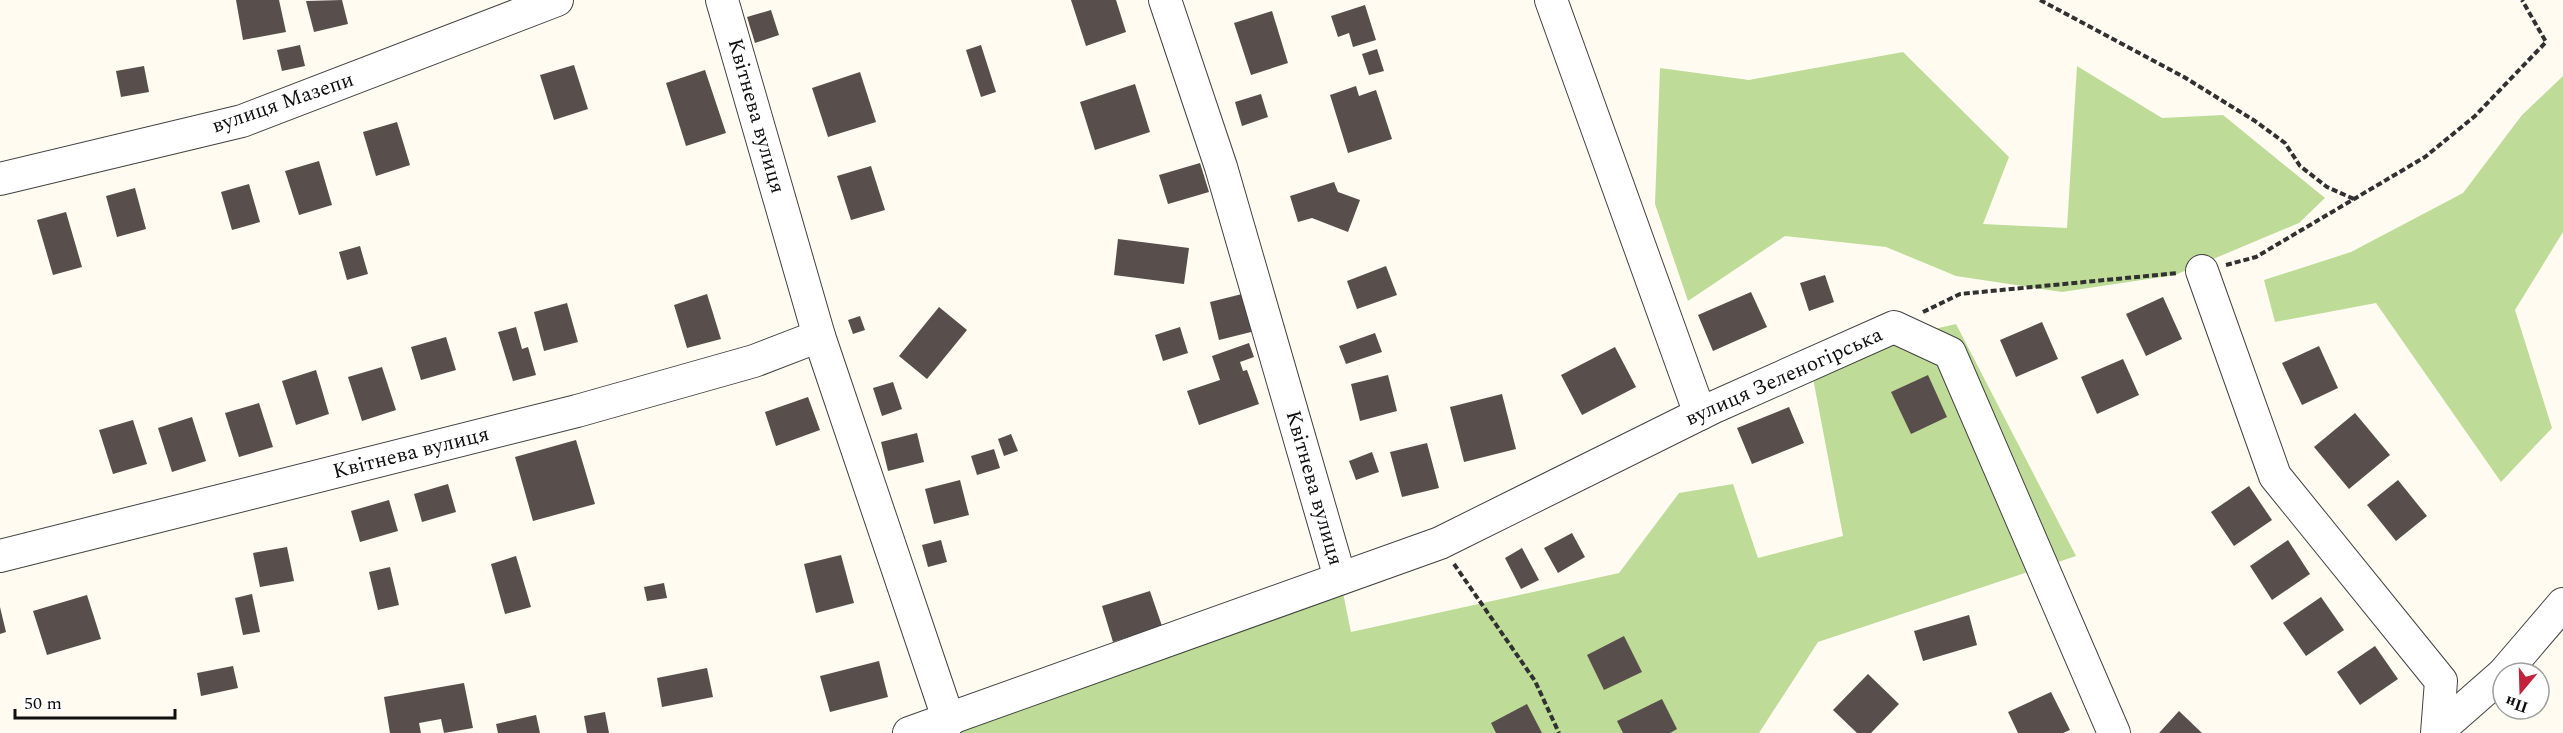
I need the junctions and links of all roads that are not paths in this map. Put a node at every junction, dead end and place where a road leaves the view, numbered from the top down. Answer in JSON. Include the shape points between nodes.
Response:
{"nodes":[{"id":1,"x":557,"y":0,"type":"edge"},
{"id":2,"x":722,"y":0,"type":"edge"},
{"id":3,"x":1165,"y":0,"type":"edge"},
{"id":4,"x":1551,"y":0,"type":"edge"},
{"id":5,"x":0,"y":179,"type":"edge"},
{"id":6,"x":2202,"y":271,"type":"road end"},
{"id":7,"x":819,"y":336,"type":"junction"},
{"id":8,"x":1700,"y":414,"type":"junction"},
{"id":9,"x":0,"y":555,"type":"edge"},
{"id":10,"x":1340,"y":578,"type":"junction"},
{"id":11,"x":2563,"y":604,"type":"edge"},
{"id":12,"x":2514,"y":661,"type":"edge"},
{"id":13,"x":2491,"y":685,"type":"edge"},
{"id":14,"x":948,"y":721,"type":"junction"},
{"id":15,"x":2438,"y":732,"type":"edge"},
{"id":16,"x":909,"y":733,"type":"edge"},
{"id":17,"x":2114,"y":733,"type":"edge"}],
"edges":[{"from":1,"to":5,"type":"street","name":"вулиця Мазепи","via":[[242,121]]},
{"from":2,"to":7,"type":"street","name":"Квітнева вулиця"},
{"from":3,"to":10,"type":"street","name":"Квітнева вулиця","via":[[1221,167]]},
{"from":4,"to":8,"type":"street"},
{"from":6,"to":15,"type":"street","via":[[2275,476],[2441,681]]},
{"from":7,"to":9,"type":"street","name":"Квітнева вулиця","via":[[754,361],[577,411]]},
{"from":7,"to":14,"type":"street","name":"Квітнева вулиця"},
{"from":8,"to":10,"type":"street","name":"вулиця Зеленогірська","via":[[1440,543]]},
{"from":8,"to":17,"type":"street","name":"вулиця Зеленогірська","via":[[1894,327],[1950,353]]},
{"from":10,"to":14,"type":"street","name":"Квітнева вулиця"},
{"from":11,"to":12,"type":"street"},
{"from":13,"to":15,"type":"street"},
{"from":14,"to":16,"type":"street","name":"Квітнева вулиця"}]}
